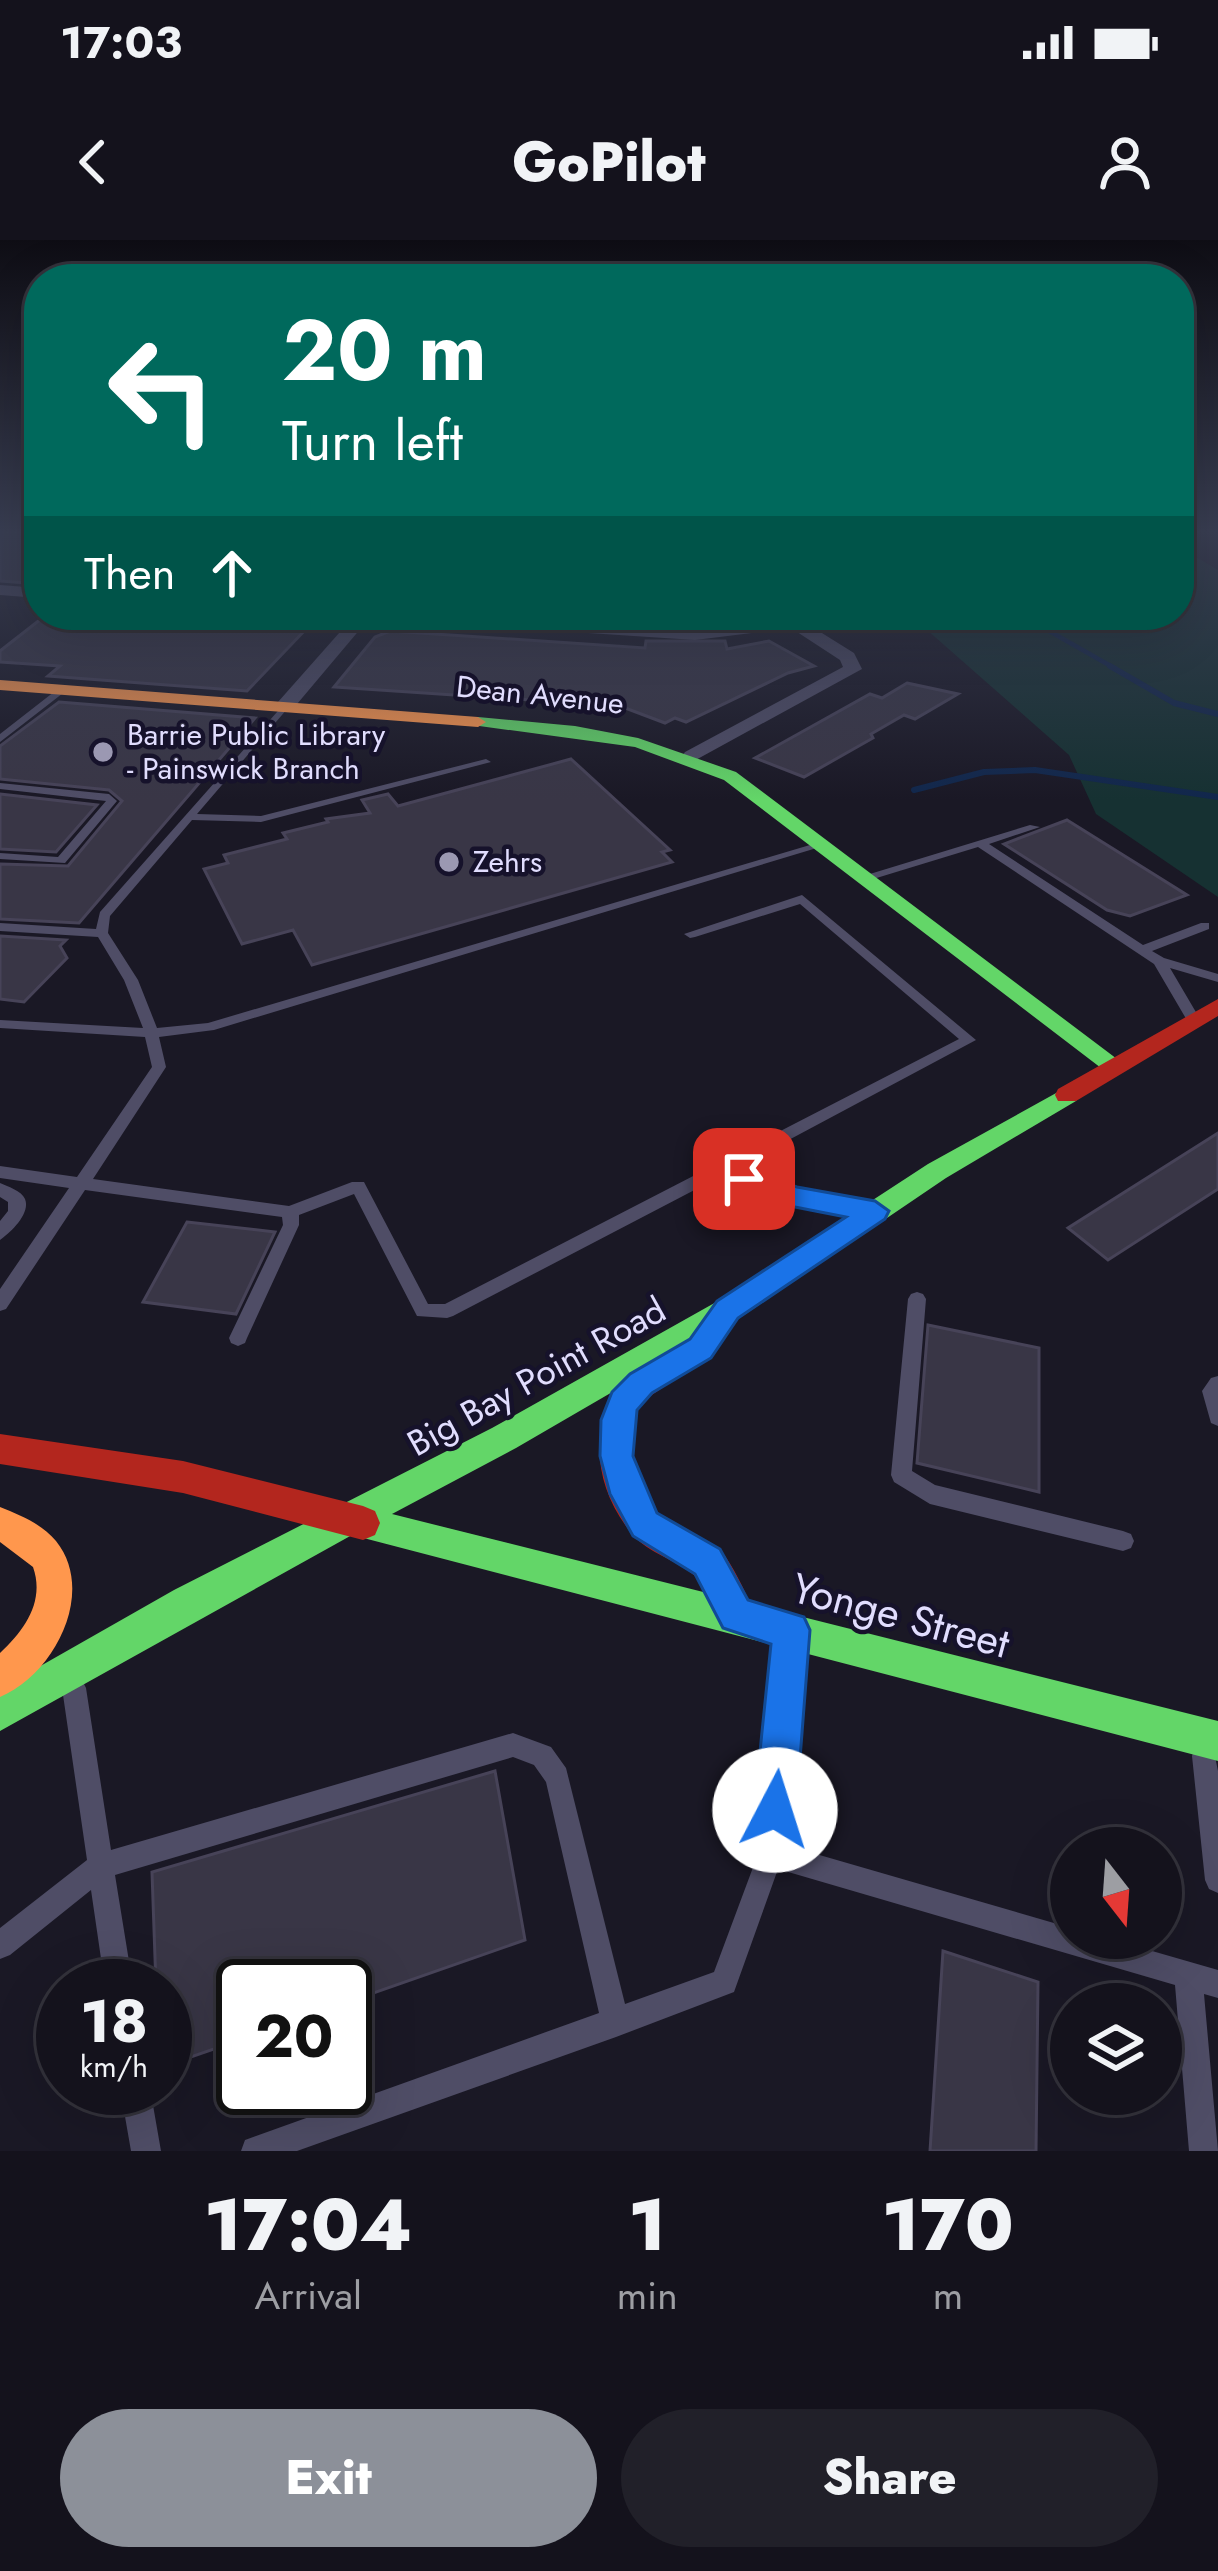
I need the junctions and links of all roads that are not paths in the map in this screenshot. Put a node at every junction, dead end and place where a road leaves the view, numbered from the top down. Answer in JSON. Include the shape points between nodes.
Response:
{"nodes":[{"id":1,"x":351,"y":630,"type":"edge"},
{"id":2,"x":631,"y":630,"type":"edge"},
{"id":3,"x":720,"y":630,"type":"edge"},
{"id":4,"x":805,"y":630,"type":"edge"},
{"id":5,"x":0,"y":685,"type":"edge"},
{"id":6,"x":62,"y":690,"type":"junction"},
{"id":7,"x":285,"y":706,"type":"junction"},
{"id":8,"x":0,"y":740,"type":"edge"},
{"id":9,"x":692,"y":755,"type":"junction"},
{"id":10,"x":486,"y":762,"type":"dead end"},
{"id":11,"x":0,"y":786,"type":"edge"},
{"id":12,"x":189,"y":818,"type":"junction"},
{"id":13,"x":1034,"y":826,"type":"dead end"},
{"id":14,"x":824,"y":844,"type":"junction"},
{"id":15,"x":980,"y":844,"type":"junction"},
{"id":16,"x":0,"y":856,"type":"edge"},
{"id":17,"x":866,"y":877,"type":"junction"},
{"id":18,"x":1205,"y":926,"type":"dead end"},
{"id":19,"x":0,"y":927,"type":"edge"},
{"id":20,"x":102,"y":933,"type":"junction"},
{"id":21,"x":690,"y":934,"type":"dead end"},
{"id":22,"x":1142,"y":950,"type":"junction"},
{"id":23,"x":1159,"y":962,"type":"junction"},
{"id":24,"x":1218,"y":978,"type":"edge"},
{"id":25,"x":1218,"y":1006,"type":"edge"},
{"id":26,"x":1192,"y":1019,"type":"junction"},
{"id":27,"x":0,"y":1024,"type":"edge"},
{"id":28,"x":153,"y":1033,"type":"junction"},
{"id":29,"x":1113,"y":1065,"type":"junction"},
{"id":30,"x":730,"y":1164,"type":"junction"},
{"id":31,"x":0,"y":1172,"type":"edge"},
{"id":32,"x":80,"y":1183,"type":"junction"},
{"id":33,"x":0,"y":1189,"type":"edge"},
{"id":34,"x":875,"y":1211,"type":"junction"},
{"id":35,"x":290,"y":1212,"type":"junction"},
{"id":36,"x":0,"y":1233,"type":"edge"},
{"id":37,"x":917,"y":1299,"type":"dead end"},
{"id":38,"x":0,"y":1304,"type":"edge"},
{"id":39,"x":728,"y":1310,"type":"junction"},
{"id":40,"x":238,"y":1338,"type":"dead end"},
{"id":41,"x":1218,"y":1384,"type":"edge"},
{"id":42,"x":1218,"y":1417,"type":"edge"},
{"id":43,"x":0,"y":1449,"type":"edge"},
{"id":44,"x":350,"y":1519,"type":"junction"},
{"id":45,"x":0,"y":1523,"type":"edge"},
{"id":46,"x":1123,"y":1541,"type":"dead end"},
{"id":47,"x":736,"y":1615,"type":"junction"},
{"id":48,"x":791,"y":1630,"type":"junction"},
{"id":49,"x":71,"y":1669,"type":"junction"},
{"id":50,"x":0,"y":1678,"type":"edge"},
{"id":51,"x":0,"y":1711,"type":"edge"},
{"id":52,"x":1210,"y":1740,"type":"edge"},
{"id":53,"x":771,"y":1854,"type":"junction"},
{"id":54,"x":100,"y":1866,"type":"junction"},
{"id":55,"x":1218,"y":1880,"type":"edge"},
{"id":56,"x":0,"y":1945,"type":"edge"},
{"id":57,"x":115,"y":1959,"type":"edge"},
{"id":58,"x":1188,"y":1976,"type":"junction"},
{"id":59,"x":1218,"y":1984,"type":"edge"},
{"id":60,"x":616,"y":2023,"type":"junction"},
{"id":61,"x":140,"y":2115,"type":"edge"},
{"id":62,"x":146,"y":2151,"type":"edge"},
{"id":63,"x":256,"y":2151,"type":"edge"},
{"id":64,"x":1204,"y":2151,"type":"edge"}],
"edges":[{"from":1,"to":7,"type":"street"},
{"from":2,"to":3,"type":"street"},
{"from":4,"to":9,"type":"street","via":[[848,657],[853,669]]},
{"from":5,"to":6,"type":"main road","name":"Dean Avenue"},
{"from":6,"to":7,"type":"main road","name":"Dean Avenue"},
{"from":6,"to":8,"type":"lane"},
{"from":7,"to":9,"type":"main road","name":"Dean Avenue","via":[[576,729]]},
{"from":7,"to":12,"type":"lane"},
{"from":9,"to":14,"type":"main road","name":"Dean Avenue"},
{"from":10,"to":12,"type":"lane","via":[[261,819]]},
{"from":11,"to":16,"type":"lane","via":[[112,801],[62,861]]},
{"from":12,"to":20,"type":"lane","via":[[104,916]]},
{"from":13,"to":15,"type":"lane"},
{"from":14,"to":17,"type":"main road","name":"Dean Avenue"},
{"from":14,"to":28,"type":"lane","via":[[209,1027]]},
{"from":15,"to":17,"type":"lane"},
{"from":15,"to":22,"type":"lane"},
{"from":17,"to":29,"type":"main road","name":"Dean Avenue"},
{"from":18,"to":22,"type":"lane"},
{"from":19,"to":20,"type":"lane"},
{"from":20,"to":28,"type":"lane"},
{"from":21,"to":30,"type":"lane","via":[[802,899],[969,1040]]},
{"from":22,"to":23,"type":"lane"},
{"from":23,"to":24,"type":"lane"},
{"from":23,"to":26,"type":"lane"},
{"from":25,"to":26,"type":"main road","name":"Big Bay Point Road"},
{"from":26,"to":29,"type":"main road","name":"Big Bay Point Road"},
{"from":27,"to":28,"type":"lane"},
{"from":28,"to":32,"type":"lane","via":[[159,1067]]},
{"from":29,"to":34,"type":"main road","name":"Big Bay Point Road"},
{"from":30,"to":34,"type":"lane","via":[[764,1188]]},
{"from":30,"to":35,"type":"lane","via":[[447,1311],[423,1311],[358,1186]]},
{"from":31,"to":32,"type":"lane"},
{"from":32,"to":35,"type":"lane"},
{"from":32,"to":38,"type":"lane"},
{"from":33,"to":36,"type":"lane","via":[[17,1199]]},
{"from":34,"to":39,"type":"main road","name":"Big Bay Point Road"},
{"from":35,"to":40,"type":"lane"},
{"from":37,"to":46,"type":"lane","via":[[901,1475],[930,1494]]},
{"from":39,"to":44,"type":"main road","name":"Big Bay Point Road"},
{"from":39,"to":47,"type":"main road","via":[[700,1348],[623,1402],[616,1456],[645,1525],[708,1561]]},
{"from":41,"to":42,"type":"lane"},
{"from":43,"to":44,"type":"main road","name":"Yonge Street","via":[[183,1477]]},
{"from":44,"to":47,"type":"main road","name":"Yonge Street"},
{"from":44,"to":49,"type":"main road","name":"Big Bay Point Road"},
{"from":45,"to":50,"type":"main road","via":[[49,1555],[54,1582],[40,1639]]},
{"from":47,"to":48,"type":"main road","name":"Yonge Street"},
{"from":48,"to":52,"type":"main road","name":"Yonge Street"},
{"from":48,"to":53,"type":"lane"},
{"from":49,"to":51,"type":"main road","name":"Big Bay Point Road"},
{"from":49,"to":54,"type":"lane"},
{"from":52,"to":55,"type":"lane"},
{"from":53,"to":58,"type":"lane"},
{"from":53,"to":60,"type":"lane","via":[[724,1982]]},
{"from":54,"to":56,"type":"lane"},
{"from":54,"to":57,"type":"lane"},
{"from":54,"to":60,"type":"lane","via":[[514,1745],[542,1756],[557,1778]]},
{"from":58,"to":59,"type":"lane"},
{"from":58,"to":64,"type":"lane"},
{"from":60,"to":63,"type":"lane"},
{"from":61,"to":62,"type":"lane"}]}
